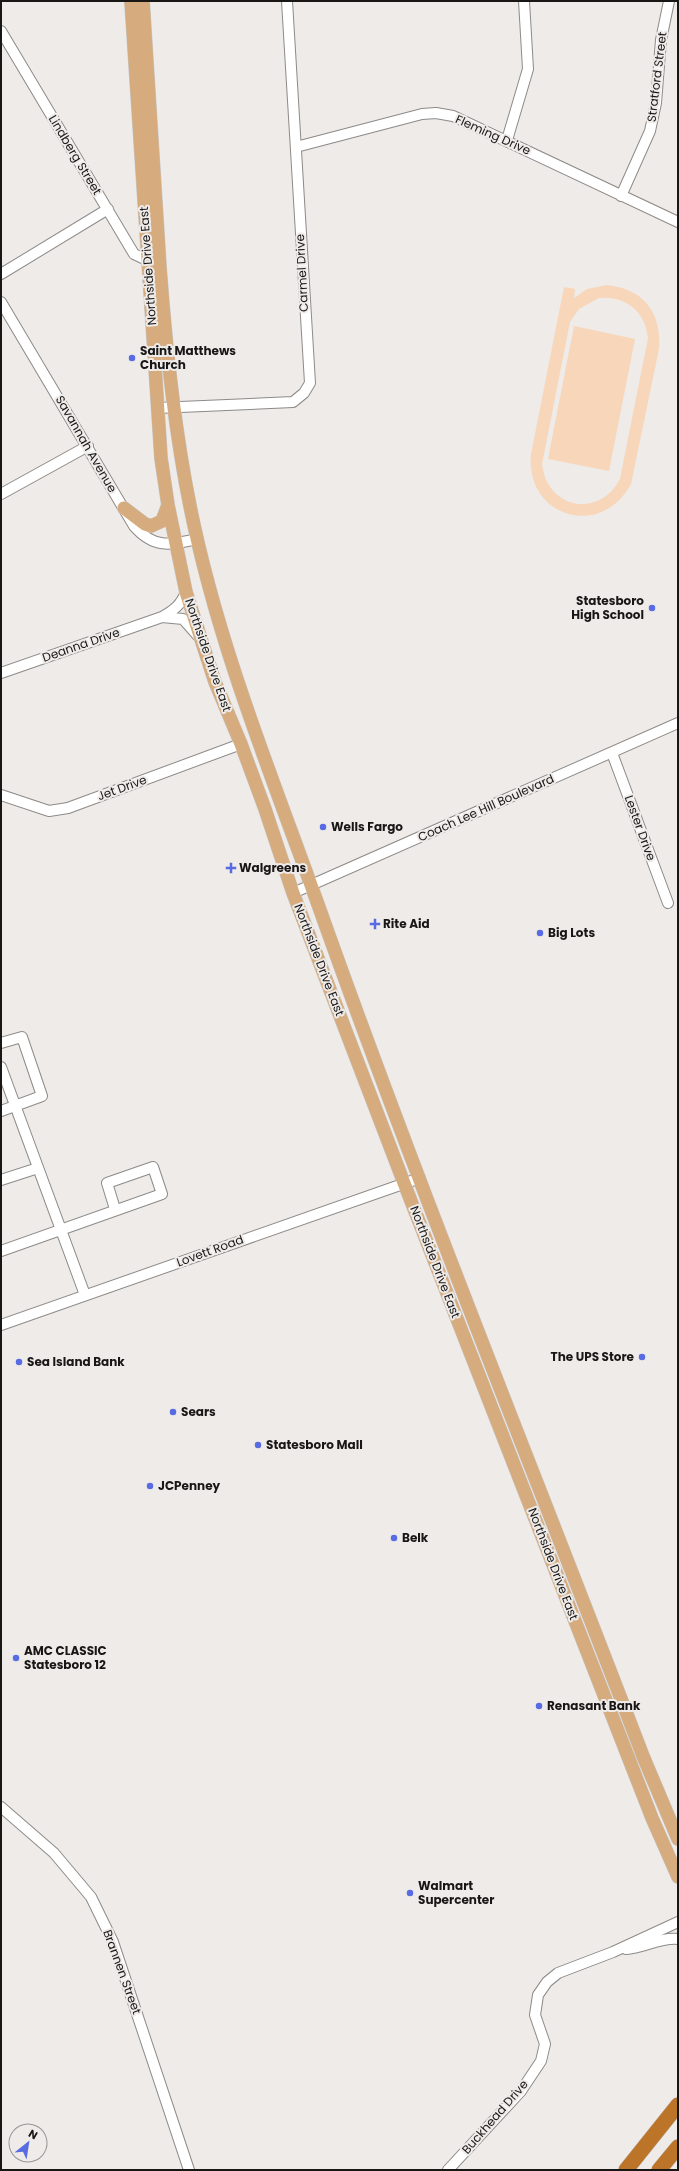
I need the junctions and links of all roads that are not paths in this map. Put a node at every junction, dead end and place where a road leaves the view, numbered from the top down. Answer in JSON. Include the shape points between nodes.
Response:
{"nodes":[{"id":1,"x":130,"y":1,"type":"edge"},
{"id":2,"x":143,"y":1,"type":"edge"},
{"id":3,"x":287,"y":1,"type":"edge"},
{"id":4,"x":524,"y":1,"type":"edge"},
{"id":5,"x":669,"y":1,"type":"edge"},
{"id":6,"x":1,"y":31,"type":"edge"},
{"id":7,"x":507,"y":140,"type":"junction"},
{"id":8,"x":296,"y":147,"type":"junction"},
{"id":9,"x":621,"y":196,"type":"junction"},
{"id":10,"x":108,"y":209,"type":"junction"},
{"id":11,"x":678,"y":222,"type":"edge"},
{"id":12,"x":148,"y":260,"type":"junction"},
{"id":13,"x":160,"y":266,"type":"junction"},
{"id":14,"x":1,"y":274,"type":"edge"},
{"id":15,"x":1,"y":302,"type":"edge"},
{"id":16,"x":157,"y":408,"type":"junction"},
{"id":17,"x":172,"y":408,"type":"junction"},
{"id":18,"x":88,"y":446,"type":"junction"},
{"id":19,"x":1,"y":494,"type":"edge"},
{"id":20,"x":168,"y":505,"type":"junction"},
{"id":21,"x":124,"y":508,"type":"junction"},
{"id":22,"x":197,"y":538,"type":"junction"},
{"id":23,"x":176,"y":544,"type":"junction"},
{"id":24,"x":186,"y":592,"type":"junction"},
{"id":25,"x":162,"y":617,"type":"junction"},
{"id":26,"x":201,"y":639,"type":"junction"},
{"id":27,"x":1,"y":673,"type":"edge"},
{"id":28,"x":678,"y":723,"type":"edge"},
{"id":29,"x":241,"y":744,"type":"junction"},
{"id":30,"x":612,"y":753,"type":"junction"},
{"id":31,"x":1,"y":795,"type":"edge"},
{"id":32,"x":311,"y":886,"type":"junction"},
{"id":33,"x":293,"y":893,"type":"junction"},
{"id":34,"x":668,"y":903,"type":"dead end"},
{"id":35,"x":1,"y":1043,"type":"edge"},
{"id":36,"x":1,"y":1066,"type":"edge"},
{"id":37,"x":16,"y":1106,"type":"junction"},
{"id":38,"x":1,"y":1111,"type":"edge"},
{"id":39,"x":38,"y":1168,"type":"junction"},
{"id":40,"x":420,"y":1178,"type":"junction"},
{"id":41,"x":1,"y":1180,"type":"edge"},
{"id":42,"x":404,"y":1184,"type":"junction"},
{"id":43,"x":115,"y":1209,"type":"junction"},
{"id":44,"x":60,"y":1229,"type":"junction"},
{"id":45,"x":1,"y":1251,"type":"edge"},
{"id":46,"x":85,"y":1296,"type":"junction"},
{"id":47,"x":1,"y":1325,"type":"edge"},
{"id":48,"x":1,"y":1807,"type":"edge"},
{"id":49,"x":678,"y":1839,"type":"edge"},
{"id":50,"x":678,"y":1878,"type":"edge"},
{"id":51,"x":678,"y":1922,"type":"edge"},
{"id":52,"x":678,"y":1939,"type":"edge"},
{"id":53,"x":620,"y":1949,"type":"junction"},
{"id":54,"x":678,"y":2105,"type":"edge"},
{"id":55,"x":678,"y":2147,"type":"edge"},
{"id":56,"x":678,"y":2160,"type":"edge"},
{"id":57,"x":189,"y":2170,"type":"edge"},
{"id":58,"x":448,"y":2170,"type":"edge"},
{"id":59,"x":626,"y":2170,"type":"edge"},
{"id":60,"x":660,"y":2170,"type":"edge"},
{"id":61,"x":668,"y":2170,"type":"edge"}],
"edges":[{"from":1,"to":12,"type":"main road","name":"Northside Drive East"},
{"from":2,"to":13,"type":"main road","name":"Northside Drive East"},
{"from":3,"to":8,"type":"street","name":"Carmel Drive"},
{"from":4,"to":7,"type":"street","via":[[528,69]]},
{"from":5,"to":9,"type":"street","name":"Stratford Street","via":[[661,40],[656,103],[650,131]]},
{"from":6,"to":10,"type":"street","name":"Lindberg Street"},
{"from":7,"to":8,"type":"street","name":"Fleming Drive","via":[[453,116],[436,113],[422,114]]},
{"from":7,"to":9,"type":"street","name":"Fleming Drive"},
{"from":8,"to":17,"type":"street","name":"Carmel Drive","via":[[310,383],[304,393],[293,402]]},
{"from":9,"to":11,"type":"street","name":"Fleming Drive"},
{"from":10,"to":12,"type":"street","name":"Lindberg Street","via":[[134,254]]},
{"from":10,"to":14,"type":"street"},
{"from":12,"to":13,"type":"street","name":"Lindberg Street"},
{"from":12,"to":16,"type":"main road","name":"Northside Drive East"},
{"from":13,"to":17,"type":"main road","name":"Northside Drive East"},
{"from":15,"to":18,"type":"street","name":"Savannah Avenue"},
{"from":16,"to":17,"type":"street","name":"Carmel Drive"},
{"from":16,"to":20,"type":"main road","name":"Northside Drive East"},
{"from":17,"to":22,"type":"main road","name":"Northside Drive East"},
{"from":18,"to":19,"type":"street"},
{"from":18,"to":21,"type":"street","name":"Savannah Avenue"},
{"from":20,"to":21,"type":"main road","via":[[162,520],[151,526]]},
{"from":20,"to":23,"type":"main road","name":"Northside Drive East"},
{"from":21,"to":23,"type":"street","name":"Savannah Avenue","via":[[134,526],[146,538],[162,544]]},
{"from":22,"to":23,"type":"street","name":"Savannah Avenue"},
{"from":22,"to":32,"type":"main road","name":"Northside Drive East","via":[[207,583],[235,675]]},
{"from":23,"to":24,"type":"main road","name":"Northside Drive East"},
{"from":24,"to":25,"type":"street","name":"Deanna Drive","via":[[177,608]]},
{"from":24,"to":26,"type":"main road","name":"Northside Drive East"},
{"from":25,"to":26,"type":"street","name":"Deanna Drive","via":[[183,619]]},
{"from":25,"to":27,"type":"street","name":"Deanna Drive"},
{"from":26,"to":29,"type":"main road","name":"Northside Drive East","via":[[215,682]]},
{"from":28,"to":30,"type":"street","name":"Coach Lee Hill Boulevard"},
{"from":29,"to":31,"type":"street","name":"Jet Drive","via":[[68,808],[49,811]]},
{"from":29,"to":33,"type":"main road","name":"Northside Drive East"},
{"from":30,"to":32,"type":"street","name":"Coach Lee Hill Boulevard"},
{"from":30,"to":34,"type":"street","name":"Lester Drive"},
{"from":32,"to":33,"type":"street","name":"Coach Lee Hill Boulevard"},
{"from":32,"to":40,"type":"main road","name":"Northside Drive East"},
{"from":33,"to":42,"type":"main road","name":"Northside Drive East"},
{"from":35,"to":37,"type":"street","via":[[22,1037],[42,1096]]},
{"from":36,"to":37,"type":"street"},
{"from":37,"to":38,"type":"street"},
{"from":37,"to":39,"type":"street"},
{"from":39,"to":41,"type":"street"},
{"from":39,"to":44,"type":"street"},
{"from":40,"to":42,"type":"street","name":"Lovett Road"},
{"from":40,"to":49,"type":"main road","name":"Northside Drive East","via":[[643,1756]]},
{"from":42,"to":46,"type":"street","name":"Lovett Road"},
{"from":42,"to":50,"type":"main road","name":"Northside Drive East","via":[[652,1818]]},
{"from":43,"to":43,"type":"street","via":[[162,1194],[153,1167],[107,1183]]},
{"from":43,"to":44,"type":"street"},
{"from":44,"to":45,"type":"street"},
{"from":44,"to":46,"type":"street"},
{"from":46,"to":47,"type":"street","name":"Lovett Road"},
{"from":48,"to":57,"type":"street","name":"Brannen Street","via":[[54,1854],[91,1897],[113,1942]]},
{"from":51,"to":53,"type":"street","name":"Buckhead Drive"},
{"from":52,"to":53,"type":"street","name":"Buckhead Drive","via":[[671,1938],[638,1948]]},
{"from":53,"to":58,"type":"street","name":"Buckhead Drive","via":[[558,1973],[546,1982],[538,1995],[534,2015],[545,2044],[542,2061],[521,2091]]},
{"from":54,"to":59,"type":"highway"},
{"from":55,"to":60,"type":"highway"},
{"from":56,"to":61,"type":"highway"}]}
